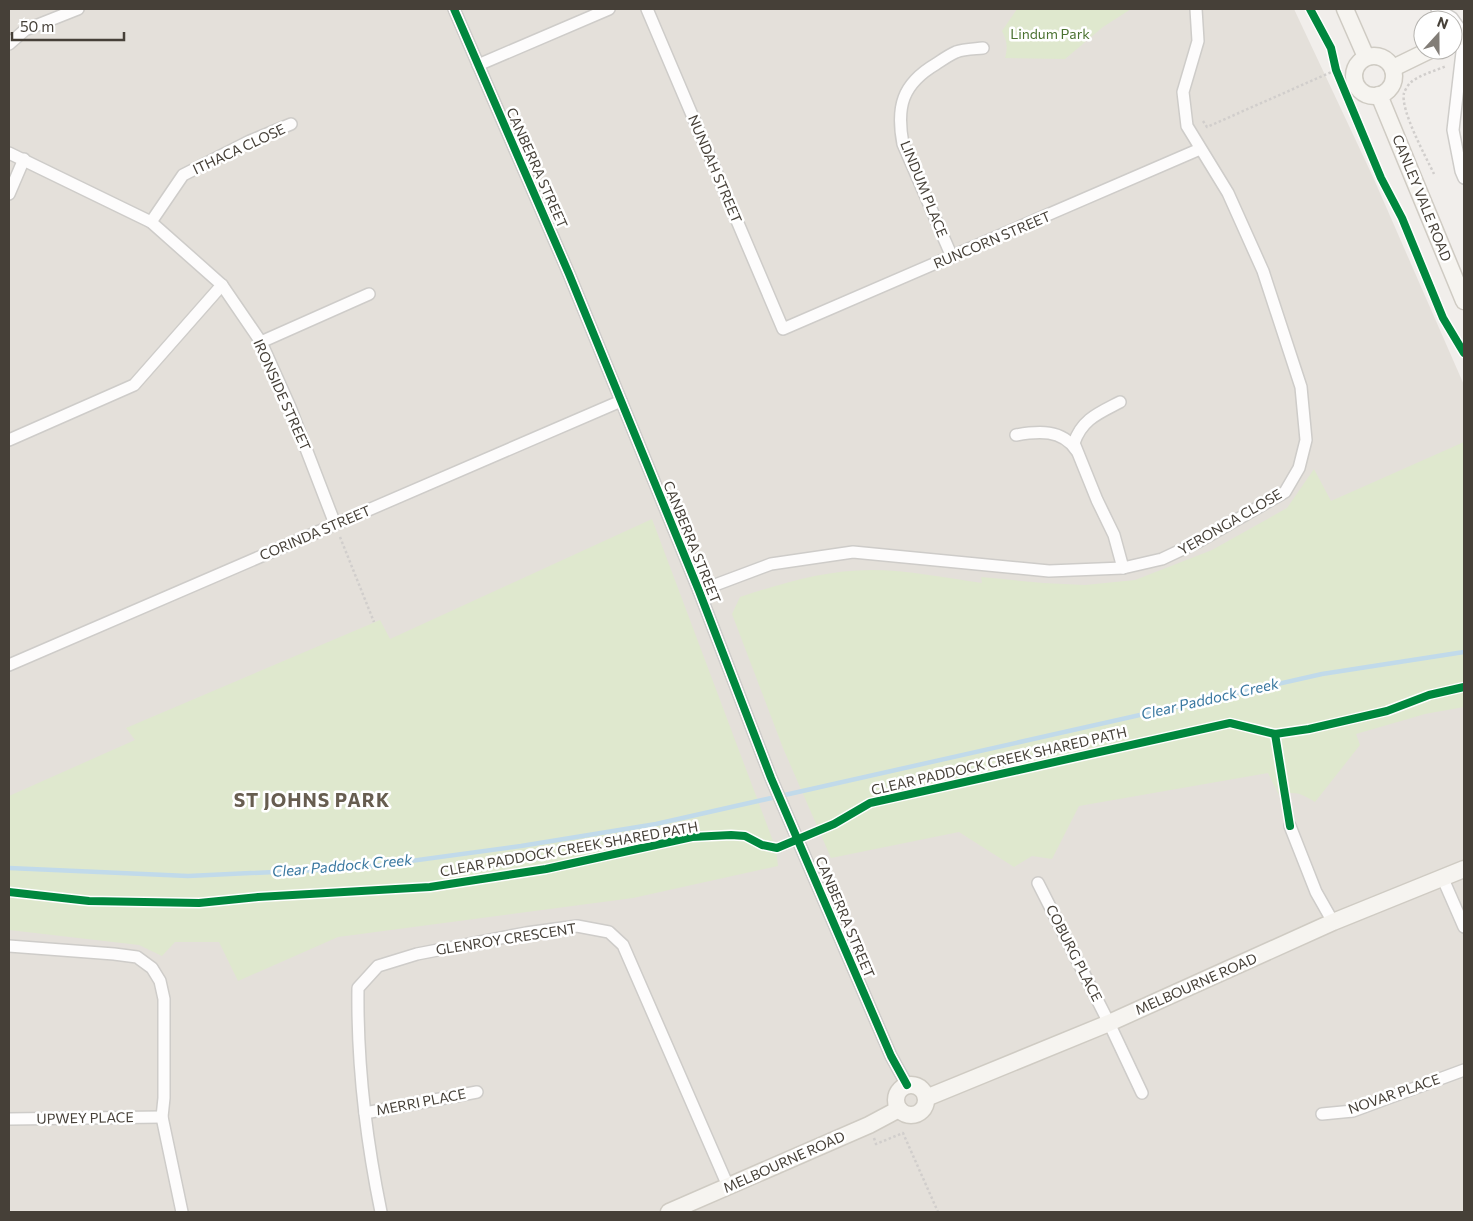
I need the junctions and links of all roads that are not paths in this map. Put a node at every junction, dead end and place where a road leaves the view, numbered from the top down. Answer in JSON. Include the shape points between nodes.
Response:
{"nodes":[{"id":1,"x":78,"y":9,"type":"edge"},
{"id":2,"x":454,"y":9,"type":"edge"},
{"id":3,"x":609,"y":9,"type":"edge"},
{"id":4,"x":647,"y":9,"type":"edge"},
{"id":5,"x":1196,"y":9,"type":"edge"},
{"id":6,"x":1345,"y":9,"type":"edge"},
{"id":7,"x":1437,"y":9,"type":"edge"},
{"id":8,"x":1464,"y":35,"type":"edge"},
{"id":9,"x":9,"y":44,"type":"edge"},
{"id":10,"x":983,"y":48,"type":"dead end"},
{"id":11,"x":1366,"y":57,"type":"junction"},
{"id":12,"x":1413,"y":58,"type":"edge"},
{"id":13,"x":478,"y":65,"type":"junction"},
{"id":14,"x":1393,"y":68,"type":"junction"},
{"id":15,"x":1379,"y":95,"type":"junction"},
{"id":16,"x":291,"y":124,"type":"dead end"},
{"id":17,"x":1200,"y":149,"type":"junction"},
{"id":18,"x":9,"y":153,"type":"edge"},
{"id":19,"x":24,"y":160,"type":"junction"},
{"id":20,"x":1464,"y":178,"type":"edge"},
{"id":21,"x":9,"y":194,"type":"edge"},
{"id":22,"x":152,"y":222,"type":"junction"},
{"id":23,"x":952,"y":257,"type":"junction"},
{"id":24,"x":222,"y":286,"type":"junction"},
{"id":25,"x":369,"y":294,"type":"dead end"},
{"id":26,"x":1464,"y":301,"type":"edge"},
{"id":27,"x":784,"y":329,"type":"joint"},
{"id":28,"x":261,"y":342,"type":"junction"},
{"id":29,"x":621,"y":401,"type":"junction"},
{"id":30,"x":1120,"y":402,"type":"dead end"},
{"id":31,"x":1016,"y":435,"type":"dead end"},
{"id":32,"x":9,"y":440,"type":"edge"},
{"id":33,"x":1076,"y":450,"type":"junction"},
{"id":34,"x":335,"y":524,"type":"junction"},
{"id":35,"x":1123,"y":568,"type":"junction"},
{"id":36,"x":699,"y":591,"type":"junction"},
{"id":37,"x":9,"y":665,"type":"edge"},
{"id":38,"x":1290,"y":826,"type":"dead end"},
{"id":39,"x":1464,"y":869,"type":"edge"},
{"id":40,"x":1443,"y":879,"type":"junction"},
{"id":41,"x":1038,"y":883,"type":"dead end"},
{"id":42,"x":1333,"y":922,"type":"junction"},
{"id":43,"x":1464,"y":927,"type":"edge"},
{"id":44,"x":9,"y":946,"type":"edge"},
{"id":45,"x":1109,"y":1023,"type":"junction"},
{"id":46,"x":1464,"y":1070,"type":"edge"},
{"id":47,"x":907,"y":1085,"type":"junction"},
{"id":48,"x":477,"y":1092,"type":"dead end"},
{"id":49,"x":1142,"y":1093,"type":"dead end"},
{"id":50,"x":926,"y":1098,"type":"junction"},
{"id":51,"x":899,"y":1110,"type":"junction"},
{"id":52,"x":365,"y":1113,"type":"junction"},
{"id":53,"x":1322,"y":1114,"type":"dead end"},
{"id":54,"x":162,"y":1116,"type":"junction"},
{"id":55,"x":9,"y":1119,"type":"edge"},
{"id":56,"x":728,"y":1186,"type":"junction"},
{"id":57,"x":182,"y":1212,"type":"edge"},
{"id":58,"x":382,"y":1212,"type":"edge"},
{"id":59,"x":669,"y":1212,"type":"edge"}],
"edges":[{"from":1,"to":9,"type":"street","via":[[26,30]]},
{"from":2,"to":13,"type":"street","name":"CANBERRA STREET"},
{"from":3,"to":13,"type":"street"},
{"from":4,"to":27,"type":"street","name":"NUNDAH STREET"},
{"from":5,"to":17,"type":"street","name":"YERONGA CLOSE","via":[[1198,40],[1183,92],[1188,126]]},
{"from":6,"to":11,"type":"street"},
{"from":7,"to":8,"type":"street","via":[[1452,18]]},
{"from":8,"to":20,"type":"street","via":[[1453,130]]},
{"from":10,"to":23,"type":"street","name":"LINDUM PLACE","via":[[956,52],[920,73],[904,98],[901,112],[903,144]]},
{"from":11,"to":14,"type":"street","via":[[1381,57]]},
{"from":11,"to":15,"type":"street","via":[[1355,68],[1355,82],[1364,93]]},
{"from":12,"to":14,"type":"street"},
{"from":13,"to":29,"type":"street","name":"CANBERRA STREET"},
{"from":14,"to":15,"type":"street","via":[[1392,84]]},
{"from":15,"to":26,"type":"street","name":"CANLEY VALE ROAD"},
{"from":16,"to":22,"type":"street","name":"ITHACA CLOSE","via":[[182,175]]},
{"from":17,"to":23,"type":"street","name":"RUNCORN STREET"},
{"from":17,"to":35,"type":"street","name":"YERONGA CLOSE","via":[[1228,193],[1263,270],[1300,387],[1306,440],[1299,468],[1285,492],[1162,559]]},
{"from":18,"to":19,"type":"street","name":"IRONSIDE STREET"},
{"from":19,"to":21,"type":"street"},
{"from":19,"to":22,"type":"street","name":"IRONSIDE STREET"},
{"from":22,"to":24,"type":"street","name":"IRONSIDE STREET"},
{"from":23,"to":27,"type":"street","name":"RUNCORN STREET"},
{"from":24,"to":28,"type":"street","name":"IRONSIDE STREET"},
{"from":24,"to":32,"type":"street","via":[[134,385]]},
{"from":25,"to":28,"type":"street"},
{"from":28,"to":34,"type":"street","name":"IRONSIDE STREET"},
{"from":29,"to":34,"type":"street","name":"CORINDA STREET"},
{"from":29,"to":36,"type":"street","name":"CANBERRA STREET"},
{"from":30,"to":33,"type":"street","via":[[1089,418],[1078,433],[1074,443]]},
{"from":31,"to":33,"type":"street","via":[[1038,431],[1061,436]]},
{"from":33,"to":35,"type":"street","via":[[1114,535]]},
{"from":34,"to":37,"type":"street","name":"CORINDA STREET"},
{"from":35,"to":36,"type":"street","name":"YERONGA CLOSE","via":[[1048,571],[852,552],[771,564]]},
{"from":36,"to":47,"type":"street","name":"CANBERRA STREET","via":[[771,778],[891,1056]]},
{"from":38,"to":42,"type":"street","via":[[1316,892]]},
{"from":39,"to":40,"type":"street","name":"MELBOURNE ROAD"},
{"from":40,"to":42,"type":"street","name":"MELBOURNE ROAD"},
{"from":40,"to":43,"type":"street"},
{"from":41,"to":45,"type":"street","name":"COBURG PLACE"},
{"from":42,"to":45,"type":"street","name":"MELBOURNE ROAD"},
{"from":44,"to":54,"type":"street","via":[[138,957],[152,968],[160,981],[164,999]]},
{"from":45,"to":49,"type":"street","name":"COBURG PLACE"},
{"from":45,"to":50,"type":"street","name":"MELBOURNE ROAD"},
{"from":46,"to":53,"type":"street","name":"NOVAR PLACE","via":[[1353,1111]]},
{"from":47,"to":50,"type":"street","via":[[920,1088]]},
{"from":47,"to":51,"type":"street","via":[[897,1092]]},
{"from":48,"to":52,"type":"street","name":"MERRI PLACE"},
{"from":50,"to":51,"type":"street","via":[[926,1104],[918,1114],[908,1115]]},
{"from":51,"to":56,"type":"street","name":"MELBOURNE ROAD"},
{"from":52,"to":56,"type":"street","name":"GLENROY CRESCENT","via":[[358,988],[378,966],[427,952],[526,933],[577,926],[609,932],[623,945]]},
{"from":52,"to":58,"type":"street","name":"GLENROY CRESCENT","via":[[372,1169]]},
{"from":54,"to":55,"type":"street","name":"UPWEY PLACE"},
{"from":54,"to":57,"type":"street"},
{"from":56,"to":59,"type":"street","name":"MELBOURNE ROAD"}]}
